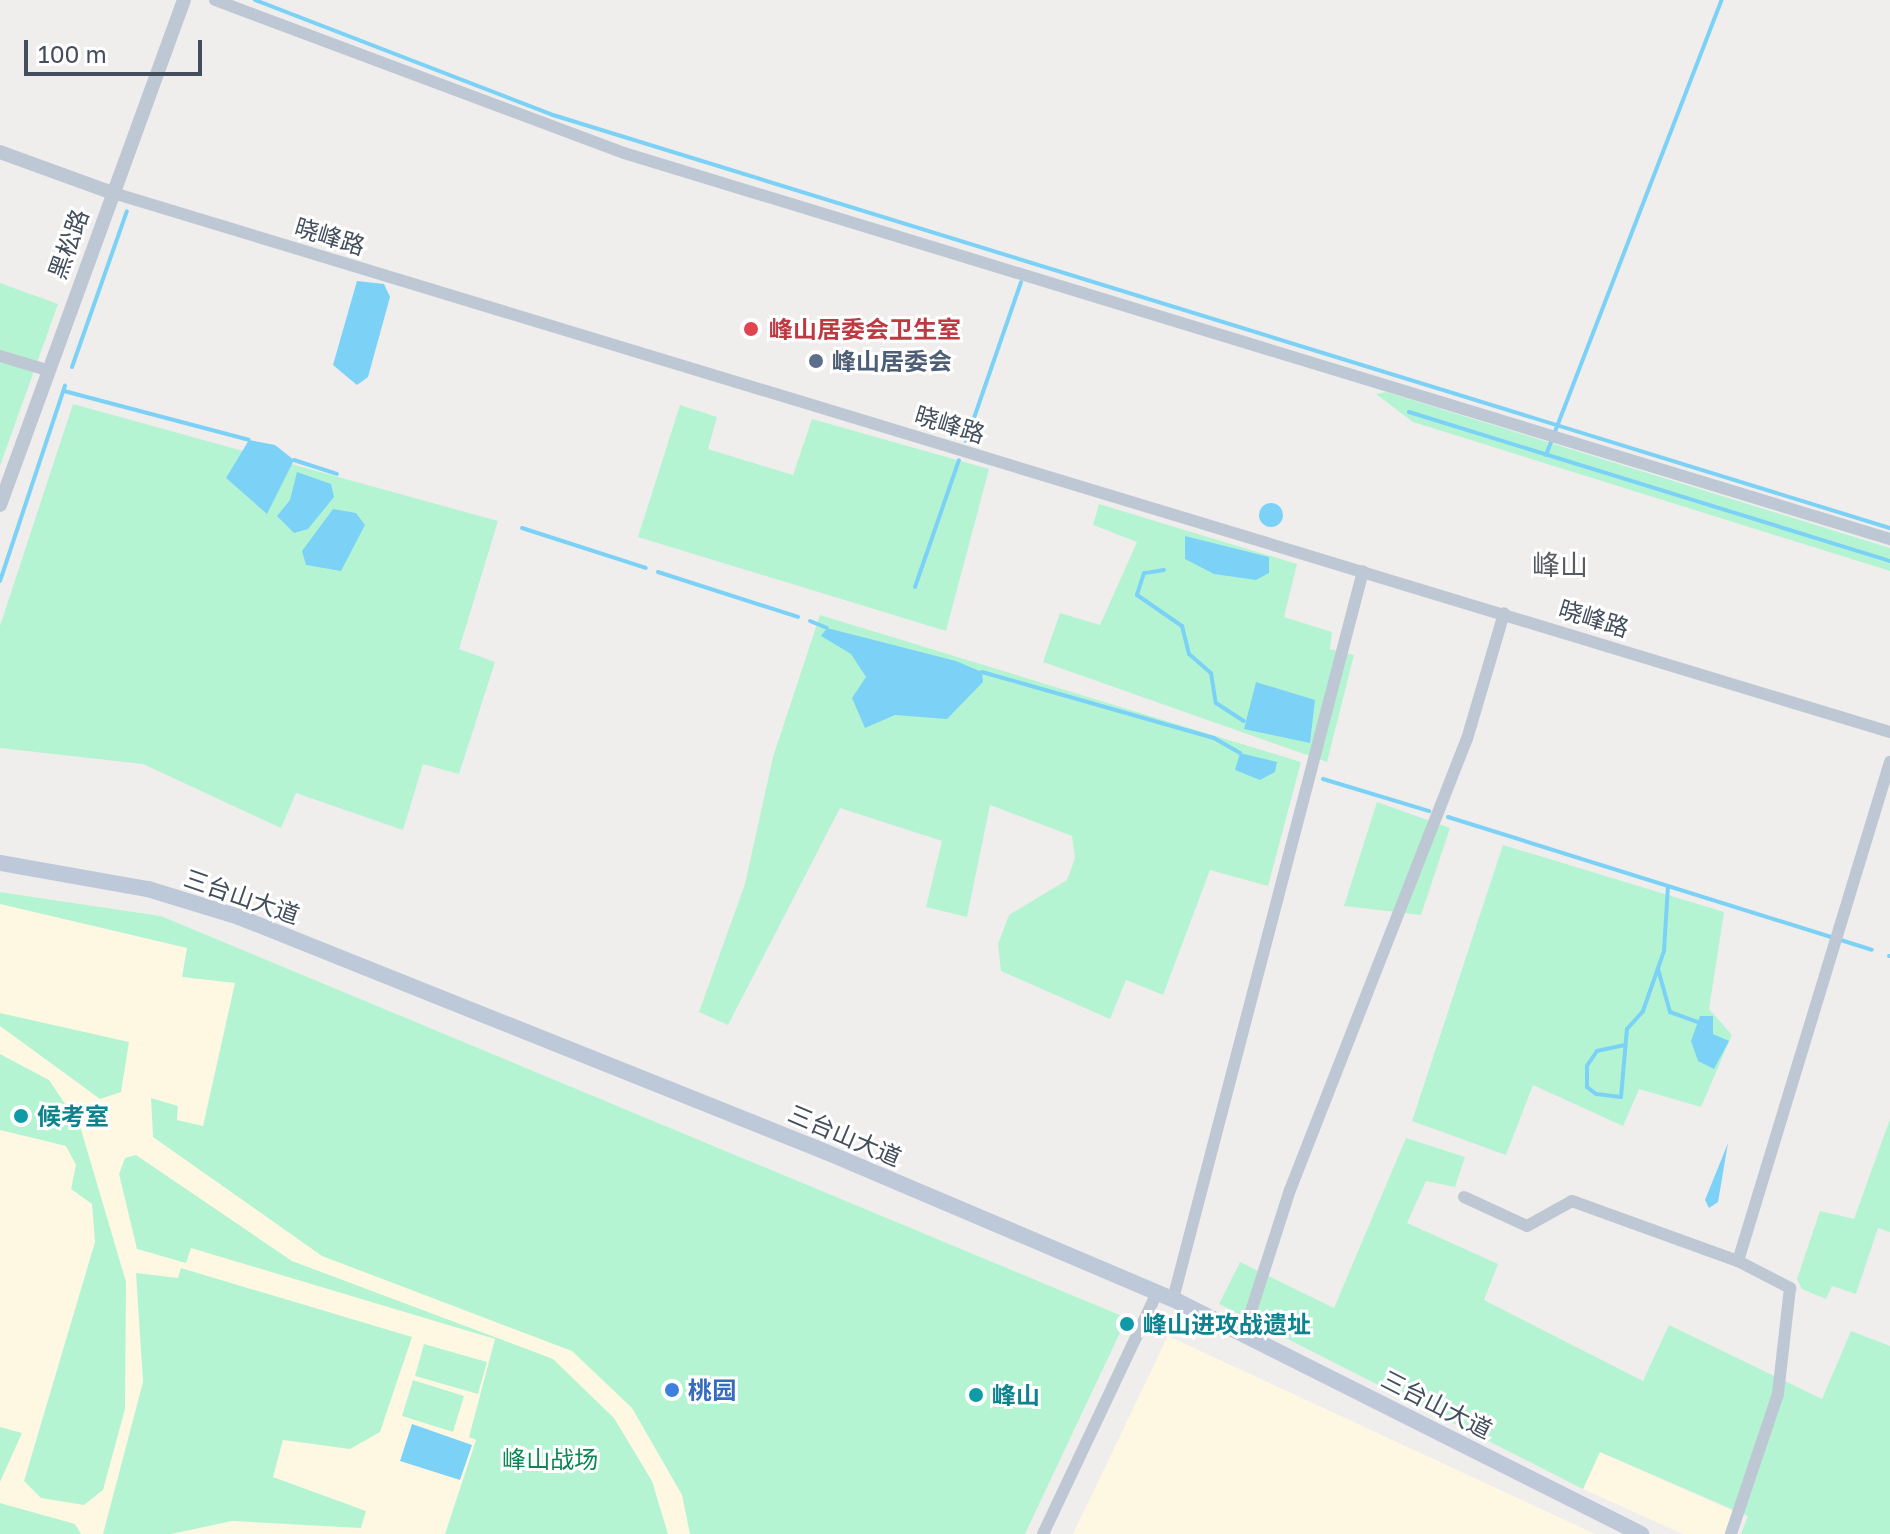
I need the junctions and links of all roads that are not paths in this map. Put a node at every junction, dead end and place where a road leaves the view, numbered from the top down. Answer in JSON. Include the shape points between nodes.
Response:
{"nodes":[{"id":1,"x":184,"y":0,"type":"edge"},
{"id":2,"x":215,"y":0,"type":"edge"},
{"id":3,"x":0,"y":152,"type":"edge"},
{"id":4,"x":110,"y":192,"type":"junction"},
{"id":5,"x":0,"y":356,"type":"edge"},
{"id":6,"x":47,"y":370,"type":"junction"},
{"id":7,"x":0,"y":505,"type":"edge"},
{"id":8,"x":1890,"y":539,"type":"edge"},
{"id":9,"x":1363,"y":571,"type":"junction"},
{"id":10,"x":1504,"y":613,"type":"junction"},
{"id":11,"x":1890,"y":732,"type":"edge"},
{"id":12,"x":1890,"y":762,"type":"edge"},
{"id":13,"x":0,"y":863,"type":"edge"},
{"id":14,"x":1464,"y":1197,"type":"dead end"},
{"id":15,"x":1738,"y":1261,"type":"junction"},
{"id":16,"x":1165,"y":1296,"type":"junction"},
{"id":17,"x":1244,"y":1333,"type":"junction"},
{"id":18,"x":1043,"y":1534,"type":"edge"},
{"id":19,"x":1641,"y":1534,"type":"edge"},
{"id":20,"x":1731,"y":1534,"type":"edge"}],
"edges":[{"from":1,"to":4,"type":"street","name":"黑松路"},
{"from":2,"to":8,"type":"street","via":[[624,153]]},
{"from":3,"to":4,"type":"street","name":"晓峰路"},
{"from":4,"to":6,"type":"street","name":"黑松路"},
{"from":4,"to":9,"type":"street","name":"晓峰路"},
{"from":5,"to":6,"type":"street"},
{"from":6,"to":7,"type":"street","name":"黑松路"},
{"from":9,"to":10,"type":"street","name":"晓峰路"},
{"from":9,"to":16,"type":"street"},
{"from":10,"to":11,"type":"street","name":"晓峰路"},
{"from":10,"to":17,"type":"street","via":[[1467,739],[1290,1190]]},
{"from":12,"to":15,"type":"street"},
{"from":13,"to":16,"type":"main road","name":"三台山大道","via":[[148,889],[239,917]]},
{"from":14,"to":15,"type":"street","via":[[1527,1226],[1572,1201]]},
{"from":15,"to":20,"type":"street","via":[[1784,1283],[1790,1296],[1778,1394]]},
{"from":16,"to":17,"type":"main road","name":"三台山大道"},
{"from":16,"to":18,"type":"street"},
{"from":17,"to":19,"type":"main road","name":"三台山大道"}]}
